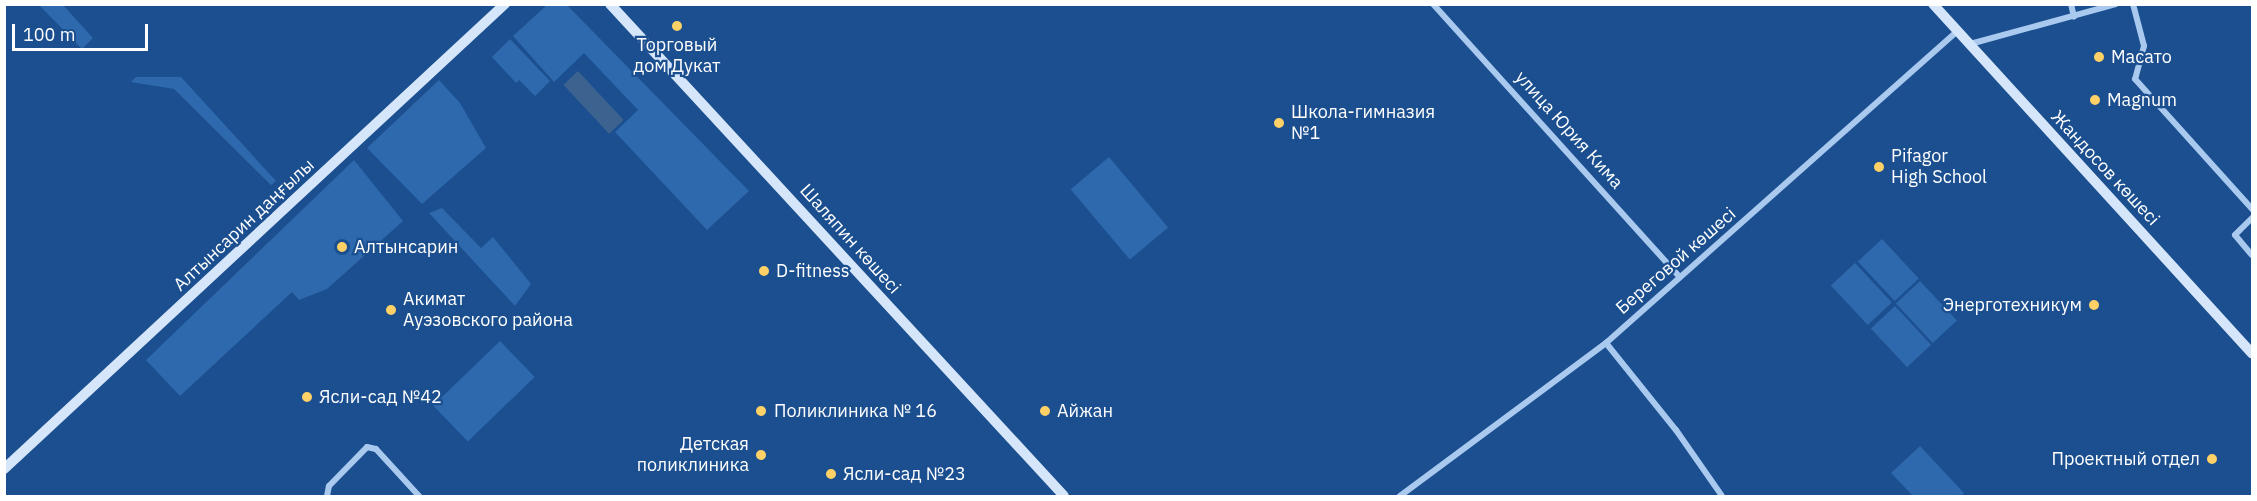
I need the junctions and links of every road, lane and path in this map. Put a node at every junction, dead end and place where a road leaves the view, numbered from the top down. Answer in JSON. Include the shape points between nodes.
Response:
{"nodes":[{"id":1,"x":505,"y":4,"type":"edge"},
{"id":2,"x":610,"y":4,"type":"edge"},
{"id":3,"x":1433,"y":4,"type":"edge"},
{"id":4,"x":1933,"y":4,"type":"edge"},
{"id":5,"x":2071,"y":4,"type":"edge"},
{"id":6,"x":2116,"y":4,"type":"edge"},
{"id":7,"x":2133,"y":4,"type":"edge"},
{"id":8,"x":2074,"y":17,"type":"junction"},
{"id":9,"x":1958,"y":31,"type":"junction"},
{"id":10,"x":1970,"y":44,"type":"junction"},
{"id":11,"x":2253,"y":208,"type":"edge"},
{"id":12,"x":2253,"y":218,"type":"edge"},
{"id":13,"x":2253,"y":255,"type":"edge"},
{"id":14,"x":1680,"y":277,"type":"junction"},
{"id":15,"x":1606,"y":343,"type":"junction"},
{"id":16,"x":2253,"y":353,"type":"edge"},
{"id":17,"x":4,"y":469,"type":"edge"},
{"id":18,"x":327,"y":496,"type":"edge"},
{"id":19,"x":419,"y":496,"type":"edge"},
{"id":20,"x":1064,"y":496,"type":"edge"},
{"id":21,"x":1400,"y":496,"type":"edge"},
{"id":22,"x":1722,"y":496,"type":"edge"}],
"edges":[{"from":1,"to":17,"type":"main road","name":"Алтынсарин даңғылы"},
{"from":2,"to":20,"type":"main road","name":"Шаляпин көшесі"},
{"from":3,"to":14,"type":"street","name":"улица Юрия Кима"},
{"from":4,"to":9,"type":"main road","name":"Жандосов көшесі"},
{"from":5,"to":8,"type":"street"},
{"from":6,"to":8,"type":"street"},
{"from":7,"to":11,"type":"street","via":[[2144,46],[2135,79]]},
{"from":8,"to":10,"type":"street"},
{"from":9,"to":10,"type":"main road","name":"Жандосов көшесі"},
{"from":9,"to":14,"type":"street","name":"Береговой көшесі"},
{"from":10,"to":16,"type":"main road","name":"Жандосов көшесі"},
{"from":12,"to":13,"type":"street","via":[[2235,235]]},
{"from":14,"to":15,"type":"street","name":"Береговой көшесі"},
{"from":15,"to":21,"type":"street","name":"Береговой көшесі"},
{"from":15,"to":22,"type":"street","via":[[1676,430]]},
{"from":18,"to":19,"type":"street","via":[[329,486],[366,447],[376,449]]}]}
